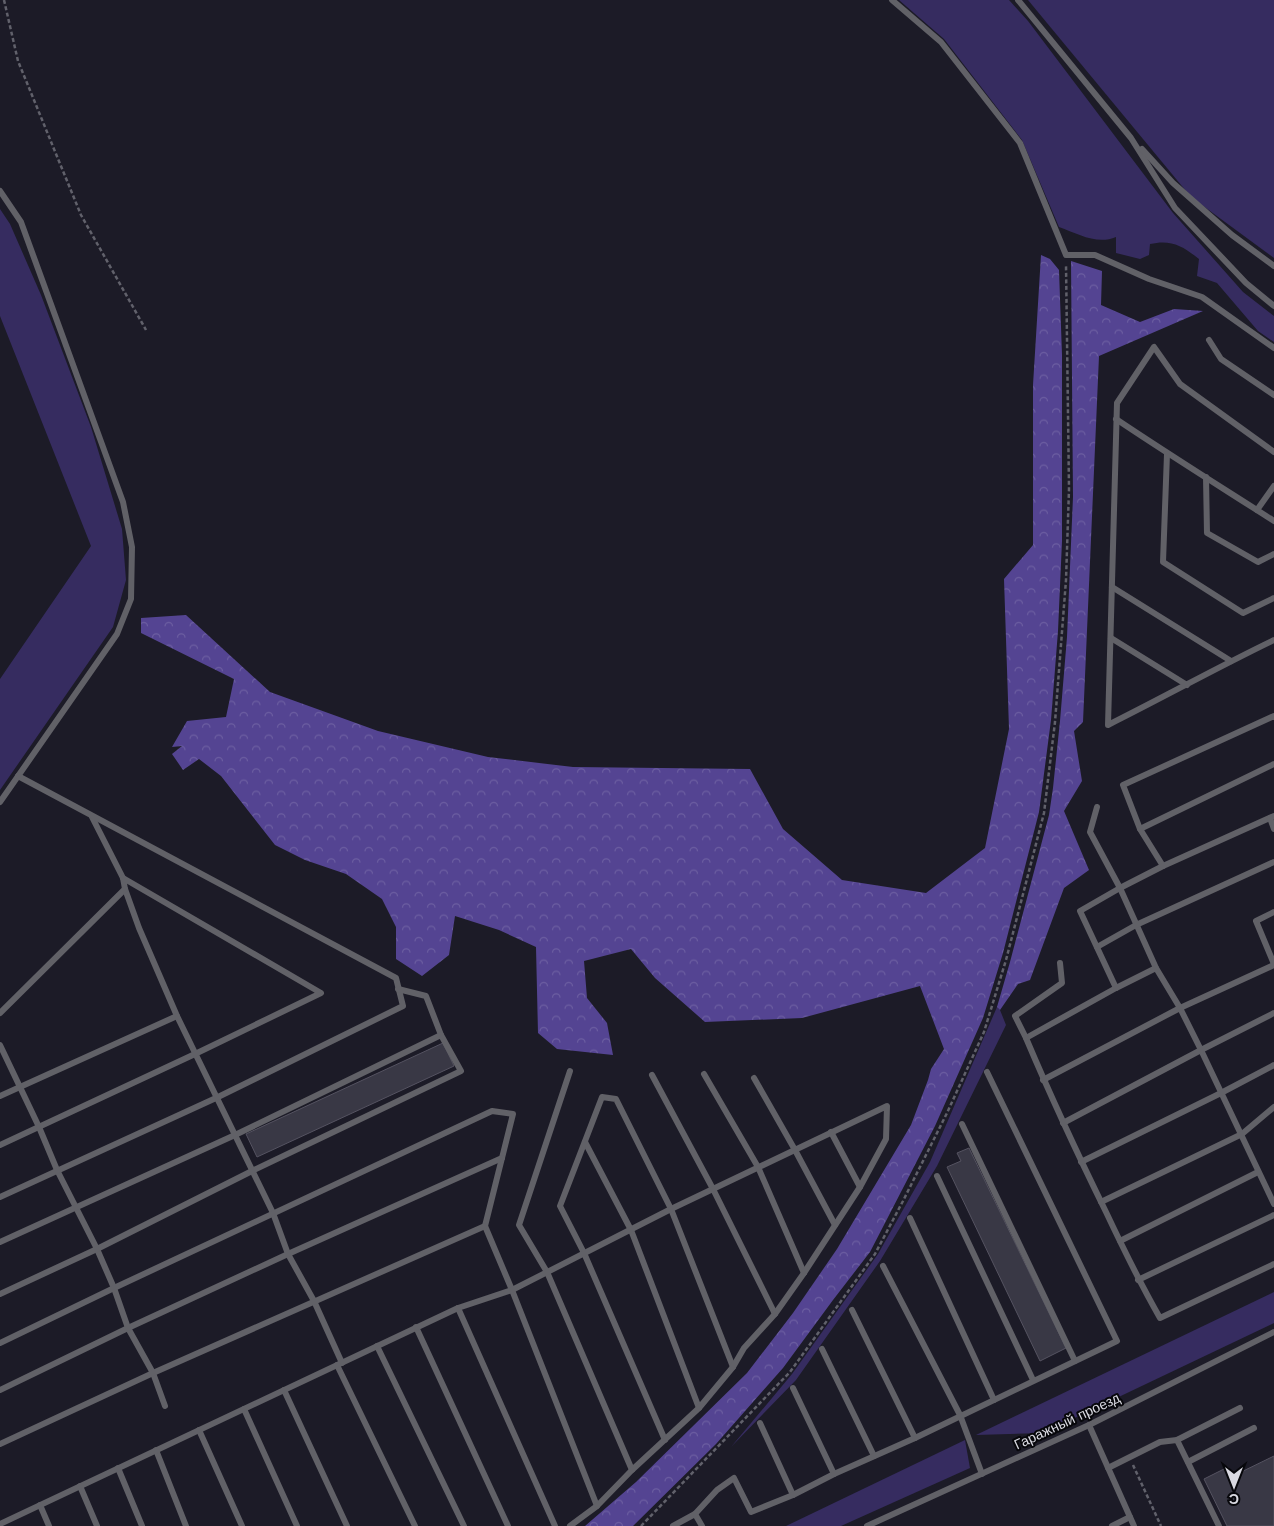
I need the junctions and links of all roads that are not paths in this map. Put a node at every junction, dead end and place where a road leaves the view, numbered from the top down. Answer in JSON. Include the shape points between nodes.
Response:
{"nodes":[{"id":1,"x":892,"y":0,"type":"edge"},
{"id":2,"x":1018,"y":0,"type":"edge"},
{"id":3,"x":1131,"y":138,"type":"junction"},
{"id":4,"x":0,"y":191,"type":"edge"},
{"id":5,"x":1274,"y":266,"type":"edge"},
{"id":6,"x":1274,"y":306,"type":"edge"},
{"id":7,"x":1209,"y":340,"type":"dead end"},
{"id":8,"x":1274,"y":348,"type":"edge"},
{"id":9,"x":1274,"y":395,"type":"edge"},
{"id":10,"x":1116,"y":418,"type":"junction"},
{"id":11,"x":1274,"y":452,"type":"edge"},
{"id":12,"x":1167,"y":454,"type":"junction"},
{"id":13,"x":1206,"y":477,"type":"junction"},
{"id":14,"x":1274,"y":486,"type":"edge"},
{"id":15,"x":1257,"y":510,"type":"junction"},
{"id":16,"x":1274,"y":521,"type":"edge"},
{"id":17,"x":1274,"y":554,"type":"edge"},
{"id":18,"x":1112,"y":587,"type":"junction"},
{"id":19,"x":1274,"y":598,"type":"edge"},
{"id":20,"x":1111,"y":638,"type":"junction"},
{"id":21,"x":1274,"y":640,"type":"edge"},
{"id":22,"x":1231,"y":661,"type":"junction"},
{"id":23,"x":1187,"y":685,"type":"junction"},
{"id":24,"x":1274,"y":718,"type":"edge"},
{"id":25,"x":1274,"y":764,"type":"edge"},
{"id":26,"x":18,"y":776,"type":"junction"},
{"id":27,"x":0,"y":802,"type":"edge"},
{"id":28,"x":1097,"y":807,"type":"dead end"},
{"id":29,"x":92,"y":816,"type":"junction"},
{"id":30,"x":1272,"y":817,"type":"edge"},
{"id":31,"x":1140,"y":829,"type":"junction"},
{"id":32,"x":1274,"y":829,"type":"edge"},
{"id":33,"x":1274,"y":862,"type":"edge"},
{"id":34,"x":1163,"y":866,"type":"junction"},
{"id":35,"x":124,"y":878,"type":"junction"},
{"id":36,"x":1120,"y":888,"type":"junction"},
{"id":37,"x":125,"y":889,"type":"junction"},
{"id":38,"x":1274,"y":912,"type":"edge"},
{"id":39,"x":1136,"y":925,"type":"junction"},
{"id":40,"x":1097,"y":947,"type":"junction"},
{"id":41,"x":1060,"y":963,"type":"dead end"},
{"id":42,"x":1274,"y":964,"type":"edge"},
{"id":43,"x":1156,"y":968,"type":"junction"},
{"id":44,"x":1116,"y":988,"type":"junction"},
{"id":45,"x":398,"y":989,"type":"junction"},
{"id":46,"x":1180,"y":1008,"type":"junction"},
{"id":47,"x":0,"y":1013,"type":"edge"},
{"id":48,"x":1274,"y":1013,"type":"edge"},
{"id":49,"x":177,"y":1016,"type":"junction"},
{"id":50,"x":441,"y":1035,"type":"junction"},
{"id":51,"x":1026,"y":1038,"type":"junction"},
{"id":52,"x":0,"y":1045,"type":"edge"},
{"id":53,"x":1201,"y":1050,"type":"junction"},
{"id":54,"x":195,"y":1054,"type":"junction"},
{"id":55,"x":1274,"y":1065,"type":"edge"},
{"id":56,"x":570,"y":1071,"type":"dead end"},
{"id":57,"x":987,"y":1072,"type":"dead end"},
{"id":58,"x":704,"y":1074,"type":"dead end"},
{"id":59,"x":652,"y":1075,"type":"dead end"},
{"id":60,"x":754,"y":1078,"type":"dead end"},
{"id":61,"x":1043,"y":1080,"type":"junction"},
{"id":62,"x":19,"y":1088,"type":"junction"},
{"id":63,"x":1221,"y":1093,"type":"junction"},
{"id":64,"x":0,"y":1096,"type":"edge"},
{"id":65,"x":216,"y":1098,"type":"junction"},
{"id":66,"x":1274,"y":1107,"type":"edge"},
{"id":67,"x":1063,"y":1123,"type":"junction"},
{"id":68,"x":962,"y":1124,"type":"dead end"},
{"id":69,"x":39,"y":1127,"type":"junction"},
{"id":70,"x":831,"y":1132,"type":"junction"},
{"id":71,"x":1242,"y":1134,"type":"junction"},
{"id":72,"x":236,"y":1135,"type":"junction"},
{"id":73,"x":584,"y":1142,"type":"junction"},
{"id":74,"x":0,"y":1145,"type":"edge"},
{"id":75,"x":795,"y":1150,"type":"junction"},
{"id":76,"x":502,"y":1158,"type":"junction"},
{"id":77,"x":1081,"y":1162,"type":"junction"},
{"id":78,"x":758,"y":1167,"type":"junction"},
{"id":79,"x":57,"y":1170,"type":"junction"},
{"id":80,"x":252,"y":1171,"type":"junction"},
{"id":81,"x":1258,"y":1172,"type":"junction"},
{"id":82,"x":936,"y":1176,"type":"dead end"},
{"id":83,"x":860,"y":1187,"type":"junction"},
{"id":84,"x":713,"y":1189,"type":"junction"},
{"id":85,"x":0,"y":1197,"type":"edge"},
{"id":86,"x":1101,"y":1202,"type":"junction"},
{"id":87,"x":1274,"y":1204,"type":"edge"},
{"id":88,"x":75,"y":1207,"type":"junction"},
{"id":89,"x":671,"y":1209,"type":"junction"},
{"id":90,"x":273,"y":1213,"type":"junction"},
{"id":91,"x":1274,"y":1215,"type":"edge"},
{"id":92,"x":910,"y":1218,"type":"dead end"},
{"id":93,"x":835,"y":1225,"type":"junction"},
{"id":94,"x":485,"y":1226,"type":"junction"},
{"id":95,"x":630,"y":1230,"type":"junction"},
{"id":96,"x":1120,"y":1241,"type":"junction"},
{"id":97,"x":0,"y":1242,"type":"edge"},
{"id":98,"x":97,"y":1250,"type":"junction"},
{"id":99,"x":584,"y":1253,"type":"junction"},
{"id":100,"x":288,"y":1254,"type":"junction"},
{"id":101,"x":1274,"y":1264,"type":"edge"},
{"id":102,"x":883,"y":1266,"type":"dead end"},
{"id":103,"x":547,"y":1272,"type":"junction"},
{"id":104,"x":804,"y":1273,"type":"junction"},
{"id":105,"x":1138,"y":1280,"type":"junction"},
{"id":106,"x":114,"y":1288,"type":"junction"},
{"id":107,"x":512,"y":1290,"type":"junction"},
{"id":108,"x":0,"y":1294,"type":"edge"},
{"id":109,"x":314,"y":1301,"type":"junction"},
{"id":110,"x":458,"y":1308,"type":"junction"},
{"id":111,"x":852,"y":1310,"type":"dead end"},
{"id":112,"x":775,"y":1314,"type":"junction"},
{"id":113,"x":416,"y":1327,"type":"junction"},
{"id":114,"x":128,"y":1328,"type":"junction"},
{"id":115,"x":1274,"y":1332,"type":"edge"},
{"id":116,"x":0,"y":1343,"type":"edge"},
{"id":117,"x":377,"y":1346,"type":"junction"},
{"id":118,"x":822,"y":1349,"type":"dead end"},
{"id":119,"x":1074,"y":1361,"type":"junction"},
{"id":120,"x":340,"y":1364,"type":"junction"},
{"id":121,"x":733,"y":1367,"type":"junction"},
{"id":122,"x":153,"y":1373,"type":"junction"},
{"id":123,"x":1033,"y":1380,"type":"junction"},
{"id":124,"x":793,"y":1388,"type":"dead end"},
{"id":125,"x":0,"y":1390,"type":"edge"},
{"id":126,"x":284,"y":1390,"type":"junction"},
{"id":127,"x":994,"y":1400,"type":"junction"},
{"id":128,"x":165,"y":1406,"type":"dead end"},
{"id":129,"x":699,"y":1408,"type":"junction"},
{"id":130,"x":1240,"y":1408,"type":"dead end"},
{"id":131,"x":244,"y":1409,"type":"junction"},
{"id":132,"x":960,"y":1416,"type":"junction"},
{"id":133,"x":760,"y":1423,"type":"dead end"},
{"id":134,"x":1089,"y":1425,"type":"junction"},
{"id":135,"x":1254,"y":1428,"type":"dead end"},
{"id":136,"x":199,"y":1430,"type":"junction"},
{"id":137,"x":915,"y":1438,"type":"junction"},
{"id":138,"x":665,"y":1440,"type":"junction"},
{"id":139,"x":1177,"y":1440,"type":"junction"},
{"id":140,"x":0,"y":1444,"type":"edge"},
{"id":141,"x":156,"y":1450,"type":"junction"},
{"id":142,"x":874,"y":1456,"type":"junction"},
{"id":143,"x":1188,"y":1462,"type":"junction"},
{"id":144,"x":118,"y":1468,"type":"junction"},
{"id":145,"x":1108,"y":1468,"type":"junction"},
{"id":146,"x":632,"y":1470,"type":"junction"},
{"id":147,"x":834,"y":1474,"type":"junction"},
{"id":148,"x":982,"y":1474,"type":"junction"},
{"id":149,"x":80,"y":1486,"type":"junction"},
{"id":150,"x":793,"y":1494,"type":"junction"},
{"id":151,"x":40,"y":1505,"type":"junction"},
{"id":152,"x":597,"y":1506,"type":"junction"},
{"id":153,"x":695,"y":1514,"type":"junction"},
{"id":154,"x":1130,"y":1517,"type":"junction"},
{"id":155,"x":0,"y":1524,"type":"edge"},
{"id":156,"x":49,"y":1526,"type":"edge"},
{"id":157,"x":97,"y":1526,"type":"edge"},
{"id":158,"x":142,"y":1526,"type":"edge"},
{"id":159,"x":186,"y":1526,"type":"edge"},
{"id":160,"x":242,"y":1526,"type":"edge"},
{"id":161,"x":297,"y":1526,"type":"edge"},
{"id":162,"x":347,"y":1526,"type":"edge"},
{"id":163,"x":416,"y":1526,"type":"edge"},
{"id":164,"x":464,"y":1526,"type":"edge"},
{"id":165,"x":508,"y":1526,"type":"edge"},
{"id":166,"x":554,"y":1526,"type":"edge"},
{"id":167,"x":570,"y":1526,"type":"edge"},
{"id":168,"x":674,"y":1526,"type":"edge"},
{"id":169,"x":702,"y":1526,"type":"edge"},
{"id":170,"x":867,"y":1526,"type":"edge"},
{"id":171,"x":1112,"y":1526,"type":"edge"},
{"id":172,"x":1134,"y":1526,"type":"edge"},
{"id":173,"x":1219,"y":1526,"type":"edge"}],
"edges":[{"from":1,"to":8,"type":"lane","via":[[941,42],[1020,143],[1066,255],[1095,255],[1149,279],[1202,297]]},
{"from":2,"to":3,"type":"lane"},
{"from":3,"to":5,"type":"lane","via":[[1173,182],[1232,235]]},
{"from":3,"to":6,"type":"lane","via":[[1175,208],[1246,283]]},
{"from":4,"to":26,"type":"lane","via":[[21,222],[123,502],[132,548],[131,599],[117,634]]},
{"from":7,"to":9,"type":"lane","via":[[1221,359]]},
{"from":10,"to":11,"type":"lane","via":[[1117,404],[1154,347],[1180,384]]},
{"from":10,"to":12,"type":"lane"},
{"from":10,"to":18,"type":"lane"},
{"from":12,"to":13,"type":"lane"},
{"from":12,"to":19,"type":"lane","via":[[1163,562],[1243,613]]},
{"from":13,"to":15,"type":"lane"},
{"from":13,"to":17,"type":"lane","via":[[1207,533],[1258,562]]},
{"from":14,"to":15,"type":"lane"},
{"from":15,"to":16,"type":"lane"},
{"from":18,"to":20,"type":"lane"},
{"from":18,"to":22,"type":"lane"},
{"from":20,"to":23,"type":"lane"},
{"from":20,"to":23,"type":"lane","via":[[1108,725]]},
{"from":21,"to":22,"type":"lane"},
{"from":22,"to":23,"type":"lane"},
{"from":24,"to":31,"type":"lane","via":[[1123,785]]},
{"from":25,"to":31,"type":"lane"},
{"from":26,"to":27,"type":"lane"},
{"from":26,"to":29,"type":"lane"},
{"from":28,"to":36,"type":"lane","via":[[1090,832]]},
{"from":29,"to":35,"type":"lane"},
{"from":29,"to":45,"type":"lane","via":[[396,978]]},
{"from":30,"to":32,"type":"lane"},
{"from":30,"to":34,"type":"lane"},
{"from":31,"to":34,"type":"lane"},
{"from":33,"to":39,"type":"lane"},
{"from":34,"to":36,"type":"lane"},
{"from":35,"to":37,"type":"lane"},
{"from":35,"to":54,"type":"lane","via":[[321,993]]},
{"from":36,"to":39,"type":"lane"},
{"from":36,"to":40,"type":"lane","via":[[1080,910]]},
{"from":37,"to":47,"type":"lane"},
{"from":37,"to":49,"type":"lane"},
{"from":38,"to":42,"type":"lane","via":[[1256,921]]},
{"from":39,"to":40,"type":"lane"},
{"from":39,"to":43,"type":"lane"},
{"from":40,"to":44,"type":"lane"},
{"from":41,"to":51,"type":"lane","via":[[1062,983],[1015,1016]]},
{"from":42,"to":46,"type":"lane"},
{"from":43,"to":44,"type":"lane"},
{"from":43,"to":46,"type":"lane"},
{"from":44,"to":51,"type":"lane"},
{"from":45,"to":50,"type":"lane","via":[[426,996]]},
{"from":45,"to":65,"type":"lane","via":[[403,1006]]},
{"from":46,"to":53,"type":"lane"},
{"from":46,"to":61,"type":"lane"},
{"from":48,"to":53,"type":"lane"},
{"from":49,"to":54,"type":"lane"},
{"from":49,"to":62,"type":"lane"},
{"from":50,"to":72,"type":"lane"},
{"from":50,"to":80,"type":"lane","via":[[462,1071]]},
{"from":51,"to":61,"type":"lane"},
{"from":52,"to":62,"type":"lane"},
{"from":53,"to":63,"type":"lane"},
{"from":53,"to":67,"type":"lane"},
{"from":54,"to":65,"type":"lane"},
{"from":54,"to":69,"type":"lane"},
{"from":55,"to":63,"type":"lane"},
{"from":56,"to":103,"type":"lane","via":[[519,1225]]},
{"from":57,"to":119,"type":"lane","via":[[1117,1341]]},
{"from":58,"to":78,"type":"lane"},
{"from":59,"to":84,"type":"lane"},
{"from":60,"to":75,"type":"lane"},
{"from":61,"to":67,"type":"lane"},
{"from":62,"to":64,"type":"lane"},
{"from":62,"to":69,"type":"lane"},
{"from":63,"to":71,"type":"lane"},
{"from":63,"to":77,"type":"lane"},
{"from":65,"to":72,"type":"lane"},
{"from":65,"to":79,"type":"lane"},
{"from":66,"to":71,"type":"lane"},
{"from":67,"to":77,"type":"lane"},
{"from":68,"to":119,"type":"lane"},
{"from":69,"to":74,"type":"lane"},
{"from":69,"to":79,"type":"lane"},
{"from":70,"to":75,"type":"lane"},
{"from":70,"to":83,"type":"lane"},
{"from":70,"to":83,"type":"lane","via":[[886,1106],[886,1139]]},
{"from":71,"to":81,"type":"lane"},
{"from":71,"to":86,"type":"lane"},
{"from":72,"to":80,"type":"lane"},
{"from":72,"to":88,"type":"lane"},
{"from":73,"to":89,"type":"lane","via":[[602,1097],[616,1099]]},
{"from":73,"to":95,"type":"lane"},
{"from":73,"to":99,"type":"lane","via":[[560,1206]]},
{"from":75,"to":78,"type":"lane"},
{"from":75,"to":93,"type":"lane"},
{"from":76,"to":90,"type":"lane","via":[[513,1114],[492,1111]]},
{"from":76,"to":94,"type":"lane"},
{"from":76,"to":100,"type":"lane"},
{"from":77,"to":86,"type":"lane"},
{"from":78,"to":84,"type":"lane"},
{"from":78,"to":104,"type":"lane"},
{"from":79,"to":85,"type":"lane"},
{"from":79,"to":88,"type":"lane"},
{"from":80,"to":90,"type":"lane"},
{"from":80,"to":98,"type":"lane"},
{"from":81,"to":87,"type":"lane"},
{"from":81,"to":96,"type":"lane"},
{"from":82,"to":123,"type":"lane"},
{"from":83,"to":93,"type":"lane"},
{"from":84,"to":89,"type":"lane"},
{"from":84,"to":112,"type":"lane"},
{"from":86,"to":96,"type":"lane"},
{"from":88,"to":97,"type":"lane"},
{"from":88,"to":98,"type":"lane"},
{"from":89,"to":95,"type":"lane"},
{"from":89,"to":121,"type":"lane"},
{"from":90,"to":100,"type":"lane"},
{"from":90,"to":106,"type":"lane"},
{"from":91,"to":105,"type":"lane"},
{"from":92,"to":127,"type":"lane"},
{"from":93,"to":104,"type":"lane"},
{"from":94,"to":107,"type":"lane"},
{"from":94,"to":109,"type":"lane"},
{"from":95,"to":99,"type":"lane"},
{"from":95,"to":129,"type":"lane"},
{"from":96,"to":105,"type":"lane"},
{"from":98,"to":106,"type":"lane"},
{"from":98,"to":108,"type":"lane"},
{"from":99,"to":103,"type":"lane"},
{"from":99,"to":138,"type":"lane"},
{"from":100,"to":109,"type":"lane"},
{"from":100,"to":114,"type":"lane"},
{"from":101,"to":105,"type":"lane","via":[[1160,1318]]},
{"from":102,"to":132,"type":"lane"},
{"from":103,"to":107,"type":"lane"},
{"from":103,"to":146,"type":"lane"},
{"from":104,"to":112,"type":"lane"},
{"from":106,"to":114,"type":"lane"},
{"from":106,"to":116,"type":"lane"},
{"from":107,"to":110,"type":"lane"},
{"from":107,"to":152,"type":"lane"},
{"from":109,"to":120,"type":"lane"},
{"from":109,"to":122,"type":"lane"},
{"from":110,"to":113,"type":"lane"},
{"from":110,"to":166,"type":"lane"},
{"from":111,"to":137,"type":"lane"},
{"from":112,"to":121,"type":"lane","via":[[744,1348]]},
{"from":113,"to":117,"type":"lane"},
{"from":113,"to":165,"type":"lane"},
{"from":114,"to":122,"type":"lane"},
{"from":114,"to":125,"type":"lane"},
{"from":115,"to":134,"type":"lane","name":"Гаражный проезд"},
{"from":117,"to":120,"type":"lane"},
{"from":117,"to":164,"type":"lane"},
{"from":118,"to":142,"type":"lane"},
{"from":119,"to":123,"type":"lane"},
{"from":120,"to":126,"type":"lane"},
{"from":120,"to":163,"type":"lane"},
{"from":121,"to":129,"type":"lane"},
{"from":122,"to":128,"type":"lane"},
{"from":122,"to":140,"type":"lane"},
{"from":123,"to":127,"type":"lane"},
{"from":124,"to":147,"type":"lane"},
{"from":126,"to":131,"type":"lane"},
{"from":126,"to":162,"type":"lane"},
{"from":127,"to":132,"type":"lane"},
{"from":129,"to":138,"type":"lane"},
{"from":130,"to":139,"type":"lane"},
{"from":131,"to":136,"type":"lane"},
{"from":131,"to":161,"type":"lane"},
{"from":132,"to":137,"type":"lane"},
{"from":132,"to":148,"type":"lane"},
{"from":133,"to":150,"type":"lane"},
{"from":134,"to":145,"type":"lane"},
{"from":134,"to":148,"type":"lane","name":"Гаражный проезд"},
{"from":135,"to":143,"type":"lane"},
{"from":136,"to":141,"type":"lane"},
{"from":136,"to":160,"type":"lane"},
{"from":137,"to":142,"type":"lane"},
{"from":138,"to":146,"type":"lane"},
{"from":139,"to":143,"type":"lane"},
{"from":139,"to":145,"type":"lane","via":[[1160,1442]]},
{"from":141,"to":144,"type":"lane"},
{"from":141,"to":159,"type":"lane"},
{"from":142,"to":147,"type":"lane"},
{"from":143,"to":173,"type":"lane"},
{"from":144,"to":149,"type":"lane"},
{"from":144,"to":158,"type":"lane"},
{"from":145,"to":154,"type":"lane"},
{"from":146,"to":152,"type":"lane"},
{"from":147,"to":150,"type":"lane"},
{"from":148,"to":170,"type":"lane","name":"Гаражный проезд"},
{"from":149,"to":151,"type":"lane"},
{"from":149,"to":157,"type":"lane"},
{"from":150,"to":153,"type":"lane","via":[[752,1512],[734,1478],[717,1490]]},
{"from":151,"to":155,"type":"lane"},
{"from":151,"to":156,"type":"lane"},
{"from":152,"to":167,"type":"lane"},
{"from":153,"to":168,"type":"lane"},
{"from":153,"to":169,"type":"lane"},
{"from":154,"to":171,"type":"lane"},
{"from":154,"to":172,"type":"lane"}]}
